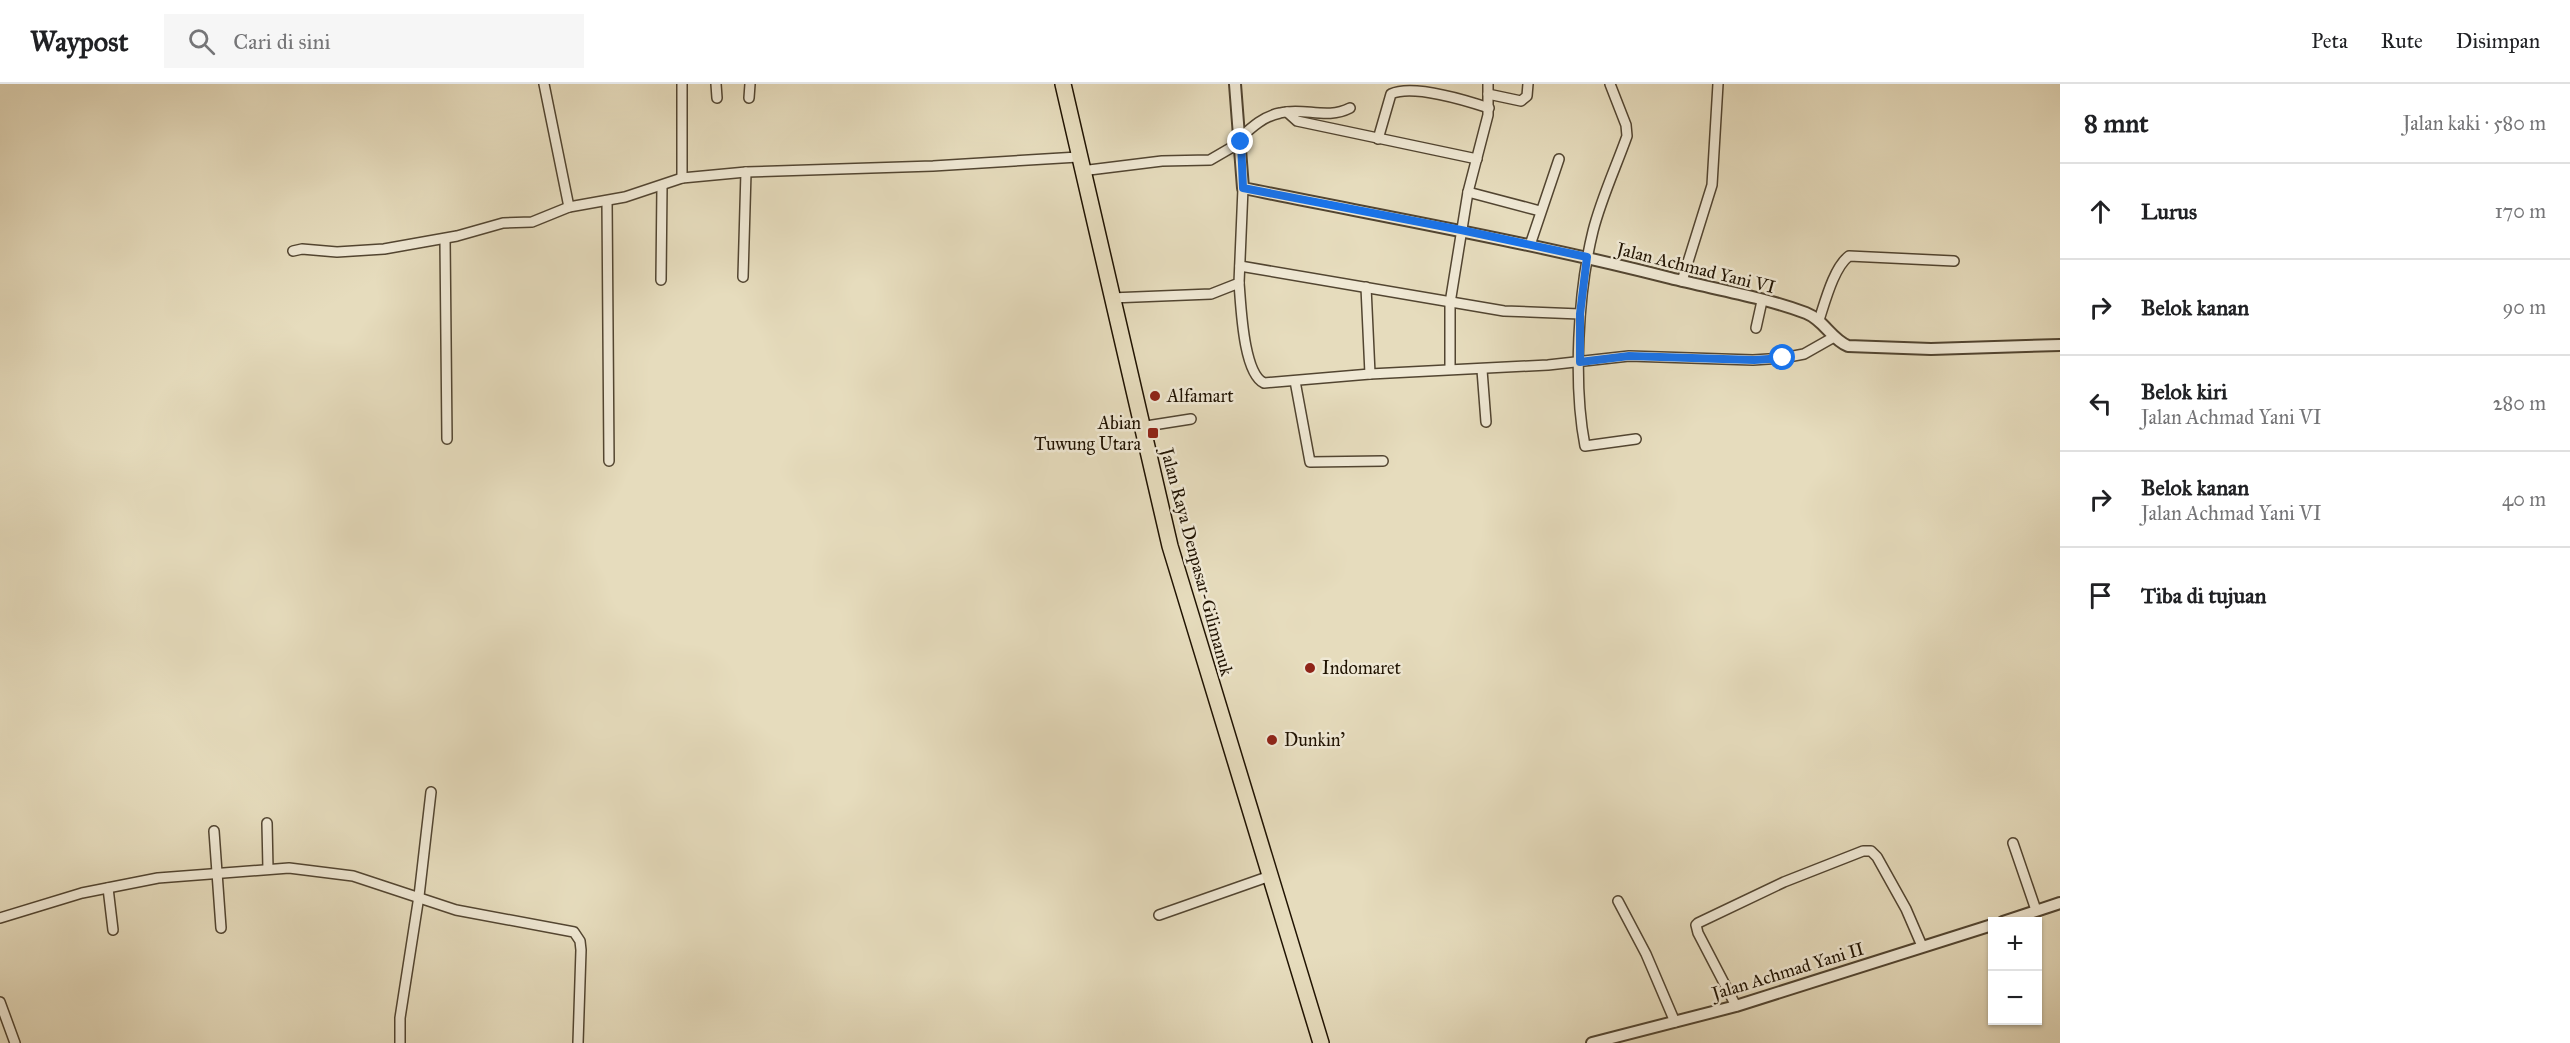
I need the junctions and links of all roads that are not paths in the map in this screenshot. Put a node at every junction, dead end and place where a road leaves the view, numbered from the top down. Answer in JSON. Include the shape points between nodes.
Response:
{"nodes":[{"id":1,"x":544,"y":84,"type":"edge"},
{"id":2,"x":682,"y":84,"type":"edge"},
{"id":3,"x":716,"y":84,"type":"edge"},
{"id":4,"x":750,"y":84,"type":"edge"},
{"id":5,"x":1063,"y":84,"type":"edge"},
{"id":6,"x":1235,"y":84,"type":"edge"},
{"id":7,"x":1528,"y":84,"type":"edge"},
{"id":8,"x":1610,"y":84,"type":"edge"},
{"id":9,"x":1718,"y":84,"type":"edge"},
{"id":10,"x":1488,"y":89,"type":"edge"},
{"id":11,"x":717,"y":98,"type":"dead end"},
{"id":12,"x":749,"y":98,"type":"dead end"},
{"id":13,"x":1350,"y":108,"type":"dead end"},
{"id":14,"x":1489,"y":108,"type":"junction"},
{"id":15,"x":1289,"y":114,"type":"junction"},
{"id":16,"x":1378,"y":139,"type":"junction"},
{"id":17,"x":1241,"y":144,"type":"junction"},
{"id":18,"x":1477,"y":159,"type":"junction"},
{"id":19,"x":1559,"y":159,"type":"dead end"},
{"id":20,"x":1080,"y":164,"type":"junction"},
{"id":21,"x":746,"y":172,"type":"junction"},
{"id":22,"x":682,"y":177,"type":"junction"},
{"id":23,"x":662,"y":186,"type":"junction"},
{"id":24,"x":1243,"y":188,"type":"junction"},
{"id":25,"x":1468,"y":192,"type":"junction"},
{"id":26,"x":607,"y":201,"type":"junction"},
{"id":27,"x":569,"y":207,"type":"junction"},
{"id":28,"x":1540,"y":211,"type":"junction"},
{"id":29,"x":1461,"y":230,"type":"junction"},
{"id":30,"x":445,"y":239,"type":"junction"},
{"id":31,"x":1530,"y":245,"type":"junction"},
{"id":32,"x":293,"y":251,"type":"dead end"},
{"id":33,"x":1587,"y":257,"type":"junction"},
{"id":34,"x":1954,"y":261,"type":"dead end"},
{"id":35,"x":1240,"y":266,"type":"junction"},
{"id":36,"x":743,"y":277,"type":"dead end"},
{"id":37,"x":661,"y":280,"type":"dead end"},
{"id":38,"x":1682,"y":281,"type":"junction"},
{"id":39,"x":1239,"y":283,"type":"junction"},
{"id":40,"x":1366,"y":287,"type":"junction"},
{"id":41,"x":1110,"y":298,"type":"junction"},
{"id":42,"x":1762,"y":301,"type":"junction"},
{"id":43,"x":1450,"y":303,"type":"junction"},
{"id":44,"x":1580,"y":314,"type":"junction"},
{"id":45,"x":1819,"y":320,"type":"junction"},
{"id":46,"x":1756,"y":328,"type":"dead end"},
{"id":47,"x":1834,"y":337,"type":"junction"},
{"id":48,"x":2060,"y":345,"type":"edge"},
{"id":49,"x":1580,"y":362,"type":"junction"},
{"id":50,"x":1450,"y":369,"type":"junction"},
{"id":51,"x":1482,"y":370,"type":"junction"},
{"id":52,"x":1371,"y":374,"type":"junction"},
{"id":53,"x":1295,"y":381,"type":"junction"},
{"id":54,"x":1191,"y":419,"type":"dead end"},
{"id":55,"x":1486,"y":423,"type":"dead end"},
{"id":56,"x":1140,"y":427,"type":"junction"},
{"id":57,"x":447,"y":439,"type":"dead end"},
{"id":58,"x":1636,"y":439,"type":"dead end"},
{"id":59,"x":609,"y":461,"type":"dead end"},
{"id":60,"x":1383,"y":461,"type":"dead end"},
{"id":61,"x":430,"y":792,"type":"dead end"},
{"id":62,"x":267,"y":823,"type":"dead end"},
{"id":63,"x":214,"y":831,"type":"dead end"},
{"id":64,"x":2013,"y":843,"type":"dead end"},
{"id":65,"x":268,"y":869,"type":"junction"},
{"id":66,"x":216,"y":872,"type":"junction"},
{"id":67,"x":1270,"y":876,"type":"junction"},
{"id":68,"x":108,"y":888,"type":"junction"},
{"id":69,"x":419,"y":897,"type":"junction"},
{"id":70,"x":1618,"y":902,"type":"dead end"},
{"id":71,"x":2060,"y":903,"type":"edge"},
{"id":72,"x":2036,"y":910,"type":"junction"},
{"id":73,"x":1160,"y":915,"type":"dead end"},
{"id":74,"x":2015,"y":917,"type":"edge"},
{"id":75,"x":0,"y":918,"type":"edge"},
{"id":76,"x":1988,"y":926,"type":"edge"},
{"id":77,"x":221,"y":928,"type":"dead end"},
{"id":78,"x":113,"y":930,"type":"dead end"},
{"id":79,"x":1923,"y":946,"type":"junction"},
{"id":80,"x":0,"y":1002,"type":"edge"},
{"id":81,"x":1736,"y":1006,"type":"junction"},
{"id":82,"x":1675,"y":1022,"type":"junction"},
{"id":83,"x":15,"y":1043,"type":"edge"},
{"id":84,"x":400,"y":1043,"type":"edge"},
{"id":85,"x":578,"y":1043,"type":"edge"},
{"id":86,"x":1321,"y":1043,"type":"edge"},
{"id":87,"x":1592,"y":1043,"type":"edge"}],
"edges":[{"from":1,"to":27,"type":"street"},
{"from":2,"to":22,"type":"street"},
{"from":3,"to":11,"type":"street"},
{"from":4,"to":12,"type":"street"},
{"from":5,"to":20,"type":"highway","name":"Jalan Raya Denpasar-Gilimanuk"},
{"from":6,"to":17,"type":"street"},
{"from":7,"to":10,"type":"street","via":[[1527,96],[1521,101]]},
{"from":8,"to":33,"type":"street","via":[[1627,136],[1596,219]]},
{"from":9,"to":38,"type":"street","via":[[1712,185]]},
{"from":10,"to":14,"type":"street"},
{"from":13,"to":15,"type":"street","via":[[1330,115]]},
{"from":14,"to":16,"type":"street","via":[[1432,89],[1403,86],[1391,94]]},
{"from":14,"to":18,"type":"street"},
{"from":15,"to":16,"type":"street","via":[[1297,121]]},
{"from":15,"to":17,"type":"street","via":[[1269,116],[1256,123]]},
{"from":16,"to":18,"type":"street"},
{"from":17,"to":20,"type":"street","via":[[1210,160]]},
{"from":17,"to":24,"type":"street"},
{"from":18,"to":25,"type":"street"},
{"from":19,"to":28,"type":"street"},
{"from":20,"to":21,"type":"street"},
{"from":20,"to":41,"type":"highway","name":"Jalan Raya Denpasar-Gilimanuk"},
{"from":21,"to":22,"type":"street"},
{"from":21,"to":36,"type":"street"},
{"from":22,"to":23,"type":"street"},
{"from":23,"to":26,"type":"street"},
{"from":23,"to":37,"type":"street"},
{"from":24,"to":29,"type":"street","name":"Jalan Achmad Yani VI"},
{"from":24,"to":35,"type":"street"},
{"from":25,"to":28,"type":"street"},
{"from":25,"to":29,"type":"street"},
{"from":26,"to":27,"type":"street"},
{"from":26,"to":59,"type":"street"},
{"from":27,"to":30,"type":"street","via":[[532,222],[503,223]]},
{"from":28,"to":31,"type":"street"},
{"from":29,"to":31,"type":"street","name":"Jalan Achmad Yani VI"},
{"from":29,"to":43,"type":"street"},
{"from":30,"to":32,"type":"street","via":[[384,249]]},
{"from":30,"to":57,"type":"street"},
{"from":31,"to":33,"type":"street","name":"Jalan Achmad Yani VI"},
{"from":33,"to":38,"type":"street","name":"Jalan Achmad Yani VI"},
{"from":33,"to":44,"type":"street"},
{"from":34,"to":45,"type":"street","via":[[1850,256],[1830,288]]},
{"from":35,"to":39,"type":"street"},
{"from":35,"to":40,"type":"street"},
{"from":38,"to":42,"type":"street","name":"Jalan Achmad Yani VI"},
{"from":39,"to":41,"type":"street","via":[[1211,294]]},
{"from":39,"to":53,"type":"street","via":[[1254,372],[1263,383]]},
{"from":40,"to":43,"type":"street"},
{"from":40,"to":52,"type":"street"},
{"from":41,"to":56,"type":"highway","name":"Jalan Raya Denpasar-Gilimanuk"},
{"from":42,"to":45,"type":"street","name":"Jalan Achmad Yani VI"},
{"from":42,"to":46,"type":"street"},
{"from":43,"to":44,"type":"street","via":[[1504,311]]},
{"from":43,"to":50,"type":"street"},
{"from":44,"to":49,"type":"street"},
{"from":45,"to":47,"type":"street","name":"Jalan Achmad Yani VI"},
{"from":47,"to":48,"type":"street","name":"Jalan Achmad Yani VI","via":[[1848,346],[1870,349]]},
{"from":47,"to":49,"type":"street","via":[[1804,354],[1783,358],[1629,356]]},
{"from":49,"to":51,"type":"street"},
{"from":49,"to":58,"type":"street","via":[[1585,446]]},
{"from":50,"to":51,"type":"street"},
{"from":50,"to":52,"type":"street"},
{"from":51,"to":55,"type":"street"},
{"from":52,"to":53,"type":"street"},
{"from":53,"to":60,"type":"street","via":[[1310,462]]},
{"from":54,"to":56,"type":"street"},
{"from":56,"to":67,"type":"highway","name":"Jalan Raya Denpasar-Gilimanuk","via":[[1170,546]]},
{"from":61,"to":69,"type":"street"},
{"from":62,"to":65,"type":"street"},
{"from":63,"to":66,"type":"street"},
{"from":64,"to":72,"type":"street"},
{"from":65,"to":66,"type":"street"},
{"from":65,"to":69,"type":"street","via":[[338,873]]},
{"from":66,"to":68,"type":"street"},
{"from":66,"to":77,"type":"street"},
{"from":67,"to":73,"type":"street"},
{"from":67,"to":86,"type":"highway","name":"Jalan Raya Denpasar-Gilimanuk"},
{"from":68,"to":75,"type":"street"},
{"from":68,"to":78,"type":"street"},
{"from":69,"to":84,"type":"street","via":[[400,1018]]},
{"from":69,"to":85,"type":"street","via":[[456,910],[568,930],[577,936],[582,966]]},
{"from":70,"to":82,"type":"street"},
{"from":71,"to":72,"type":"street"},
{"from":72,"to":74,"type":"street"},
{"from":76,"to":79,"type":"street","name":"Jalan Achmad Yani II"},
{"from":79,"to":81,"type":"street","name":"Jalan Achmad Yani II"},
{"from":79,"to":81,"type":"street","via":[[1877,857],[1863,850],[1698,923],[1696,929]]},
{"from":80,"to":83,"type":"street"},
{"from":81,"to":82,"type":"street","name":"Jalan Achmad Yani II"},
{"from":82,"to":87,"type":"street","name":"Jalan Achmad Yani II"}]}
